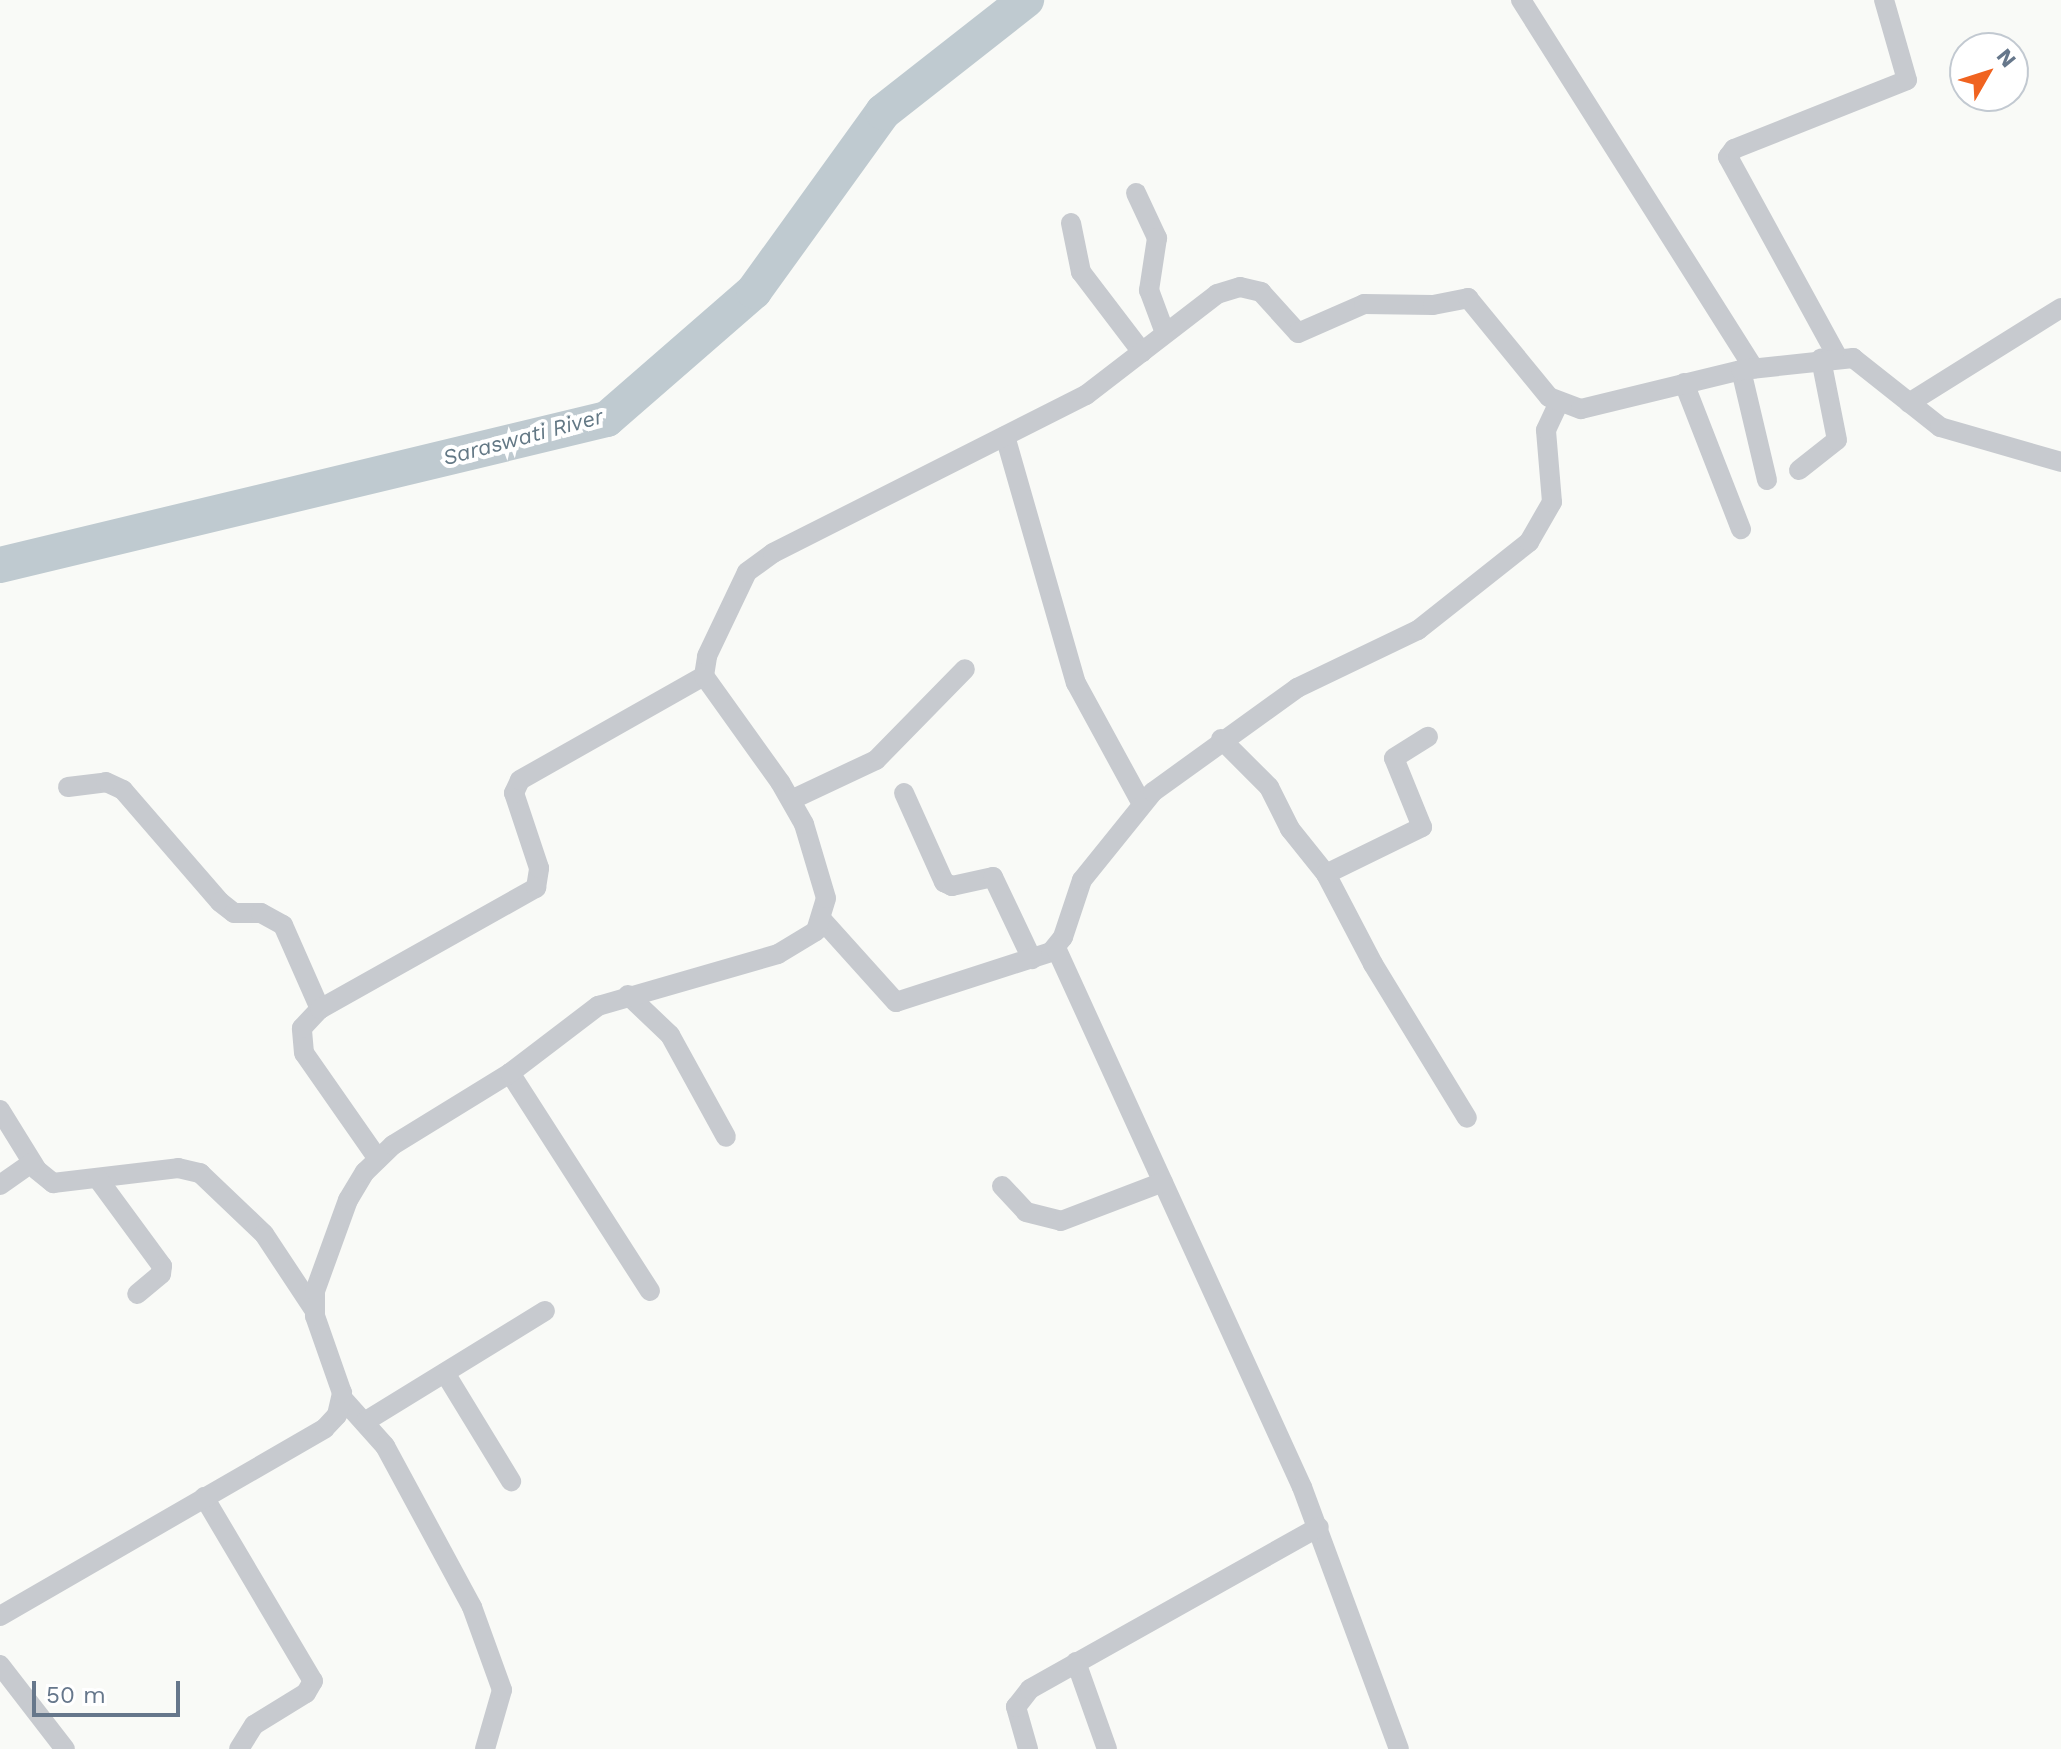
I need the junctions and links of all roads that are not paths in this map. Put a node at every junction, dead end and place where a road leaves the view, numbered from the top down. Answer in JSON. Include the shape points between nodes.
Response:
{"nodes":[{"id":1,"x":1521,"y":0,"type":"edge"},
{"id":2,"x":1884,"y":0,"type":"edge"},
{"id":3,"x":1136,"y":193,"type":"dead end"},
{"id":4,"x":1071,"y":223,"type":"dead end"},
{"id":5,"x":2061,"y":308,"type":"edge"},
{"id":6,"x":1165,"y":333,"type":"junction"},
{"id":7,"x":1142,"y":352,"type":"junction"},
{"id":8,"x":1829,"y":358,"type":"junction"},
{"id":9,"x":1748,"y":369,"type":"junction"},
{"id":10,"x":1684,"y":383,"type":"junction"},
{"id":11,"x":1909,"y":403,"type":"junction"},
{"id":12,"x":1558,"y":404,"type":"junction"},
{"id":13,"x":1005,"y":436,"type":"junction"},
{"id":14,"x":2061,"y":462,"type":"edge"},
{"id":15,"x":1799,"y":470,"type":"dead end"},
{"id":16,"x":1767,"y":480,"type":"dead end"},
{"id":17,"x":1741,"y":529,"type":"dead end"},
{"id":18,"x":965,"y":669,"type":"dead end"},
{"id":19,"x":704,"y":676,"type":"junction"},
{"id":20,"x":1428,"y":737,"type":"dead end"},
{"id":21,"x":1221,"y":739,"type":"junction"},
{"id":22,"x":68,"y":787,"type":"dead end"},
{"id":23,"x":904,"y":793,"type":"dead end"},
{"id":24,"x":791,"y":800,"type":"junction"},
{"id":25,"x":1141,"y":802,"type":"junction"},
{"id":26,"x":1326,"y":874,"type":"junction"},
{"id":27,"x":823,"y":921,"type":"junction"},
{"id":28,"x":1056,"y":948,"type":"junction"},
{"id":29,"x":1032,"y":959,"type":"junction"},
{"id":30,"x":628,"y":995,"type":"junction"},
{"id":31,"x":320,"y":1009,"type":"junction"},
{"id":32,"x":510,"y":1073,"type":"junction"},
{"id":33,"x":0,"y":1110,"type":"edge"},
{"id":34,"x":1467,"y":1118,"type":"dead end"},
{"id":35,"x":726,"y":1137,"type":"dead end"},
{"id":36,"x":378,"y":1159,"type":"junction"},
{"id":37,"x":32,"y":1163,"type":"junction"},
{"id":38,"x":98,"y":1179,"type":"junction"},
{"id":39,"x":1163,"y":1182,"type":"junction"},
{"id":40,"x":0,"y":1185,"type":"edge"},
{"id":41,"x":1002,"y":1186,"type":"dead end"},
{"id":42,"x":650,"y":1291,"type":"dead end"},
{"id":43,"x":137,"y":1294,"type":"dead end"},
{"id":44,"x":313,"y":1308,"type":"junction"},
{"id":45,"x":545,"y":1311,"type":"dead end"},
{"id":46,"x":445,"y":1373,"type":"junction"},
{"id":47,"x":343,"y":1399,"type":"junction"},
{"id":48,"x":366,"y":1421,"type":"junction"},
{"id":49,"x":511,"y":1481,"type":"dead end"},
{"id":50,"x":204,"y":1497,"type":"junction"},
{"id":51,"x":1319,"y":1527,"type":"junction"},
{"id":52,"x":0,"y":1616,"type":"edge"},
{"id":53,"x":1076,"y":1662,"type":"junction"},
{"id":54,"x":0,"y":1665,"type":"edge"},
{"id":55,"x":65,"y":1749,"type":"edge"},
{"id":56,"x":239,"y":1749,"type":"edge"},
{"id":57,"x":485,"y":1749,"type":"edge"},
{"id":58,"x":1028,"y":1749,"type":"edge"},
{"id":59,"x":1107,"y":1749,"type":"edge"},
{"id":60,"x":1399,"y":1749,"type":"edge"}],
"edges":[{"from":1,"to":9,"type":"street"},
{"from":2,"to":8,"type":"street","via":[[1907,80],[1734,149],[1728,157]]},
{"from":3,"to":6,"type":"street","via":[[1157,238],[1149,295]]},
{"from":4,"to":7,"type":"street","via":[[1081,272]]},
{"from":5,"to":11,"type":"street"},
{"from":6,"to":7,"type":"street"},
{"from":6,"to":12,"type":"street","via":[[1217,294],[1240,287],[1269,298],[1298,333],[1372,303],[1433,305],[1468,298]]},
{"from":7,"to":13,"type":"street","via":[[1086,395]]},
{"from":8,"to":9,"type":"street"},
{"from":8,"to":11,"type":"street","via":[[1863,362]]},
{"from":8,"to":15,"type":"street","via":[[1837,440]]},
{"from":9,"to":10,"type":"street"},
{"from":9,"to":16,"type":"street"},
{"from":10,"to":12,"type":"street","via":[[1594,408]]},
{"from":10,"to":17,"type":"street"},
{"from":11,"to":14,"type":"street","via":[[1955,434]]},
{"from":12,"to":21,"type":"street","via":[[1546,430],[1552,502],[1529,542],[1410,635],[1321,674]]},
{"from":13,"to":19,"type":"street","via":[[758,562],[737,584]]},
{"from":13,"to":25,"type":"street","via":[[1076,683]]},
{"from":18,"to":24,"type":"street","via":[[876,760]]},
{"from":19,"to":24,"type":"street"},
{"from":19,"to":31,"type":"street","via":[[520,780],[516,801],[541,876],[530,893]]},
{"from":20,"to":26,"type":"street","via":[[1394,758],[1422,827]]},
{"from":21,"to":25,"type":"street"},
{"from":21,"to":26,"type":"street","via":[[1269,787],[1290,829]]},
{"from":22,"to":31,"type":"street","via":[[106,782],[123,790],[220,902],[234,913],[261,913],[283,925]]},
{"from":23,"to":29,"type":"street","via":[[944,882],[952,886],[988,876],[996,879]]},
{"from":24,"to":27,"type":"street","via":[[822,873]]},
{"from":25,"to":28,"type":"street","via":[[1082,880]]},
{"from":26,"to":34,"type":"street","via":[[1373,964]]},
{"from":27,"to":29,"type":"street","via":[[896,1002]]},
{"from":27,"to":30,"type":"street","via":[[807,939],[778,954]]},
{"from":28,"to":29,"type":"street"},
{"from":28,"to":39,"type":"street"},
{"from":30,"to":32,"type":"street","via":[[587,1012]]},
{"from":30,"to":35,"type":"street","via":[[670,1035]]},
{"from":31,"to":36,"type":"street","via":[[302,1028],[304,1053]]},
{"from":32,"to":36,"type":"street","via":[[412,1132]]},
{"from":32,"to":42,"type":"street"},
{"from":33,"to":37,"type":"street"},
{"from":36,"to":44,"type":"street","via":[[341,1216]]},
{"from":37,"to":38,"type":"street","via":[[53,1183]]},
{"from":37,"to":40,"type":"street"},
{"from":38,"to":43,"type":"street","via":[[162,1266],[161,1274]]},
{"from":38,"to":44,"type":"street","via":[[178,1168],[200,1173],[264,1234]]},
{"from":39,"to":41,"type":"street","via":[[1061,1221],[1026,1212]]},
{"from":39,"to":51,"type":"street"},
{"from":44,"to":47,"type":"street"},
{"from":45,"to":46,"type":"street"},
{"from":46,"to":48,"type":"street"},
{"from":46,"to":49,"type":"street"},
{"from":47,"to":48,"type":"street"},
{"from":47,"to":50,"type":"street","via":[[325,1428]]},
{"from":48,"to":57,"type":"street","via":[[465,1592],[500,1676],[501,1697]]},
{"from":50,"to":52,"type":"street"},
{"from":50,"to":56,"type":"street","via":[[313,1681],[306,1693],[254,1725]]},
{"from":51,"to":53,"type":"street"},
{"from":51,"to":60,"type":"street"},
{"from":53,"to":58,"type":"street","via":[[1022,1697],[1016,1718]]},
{"from":53,"to":59,"type":"street"},
{"from":54,"to":55,"type":"street"}]}
